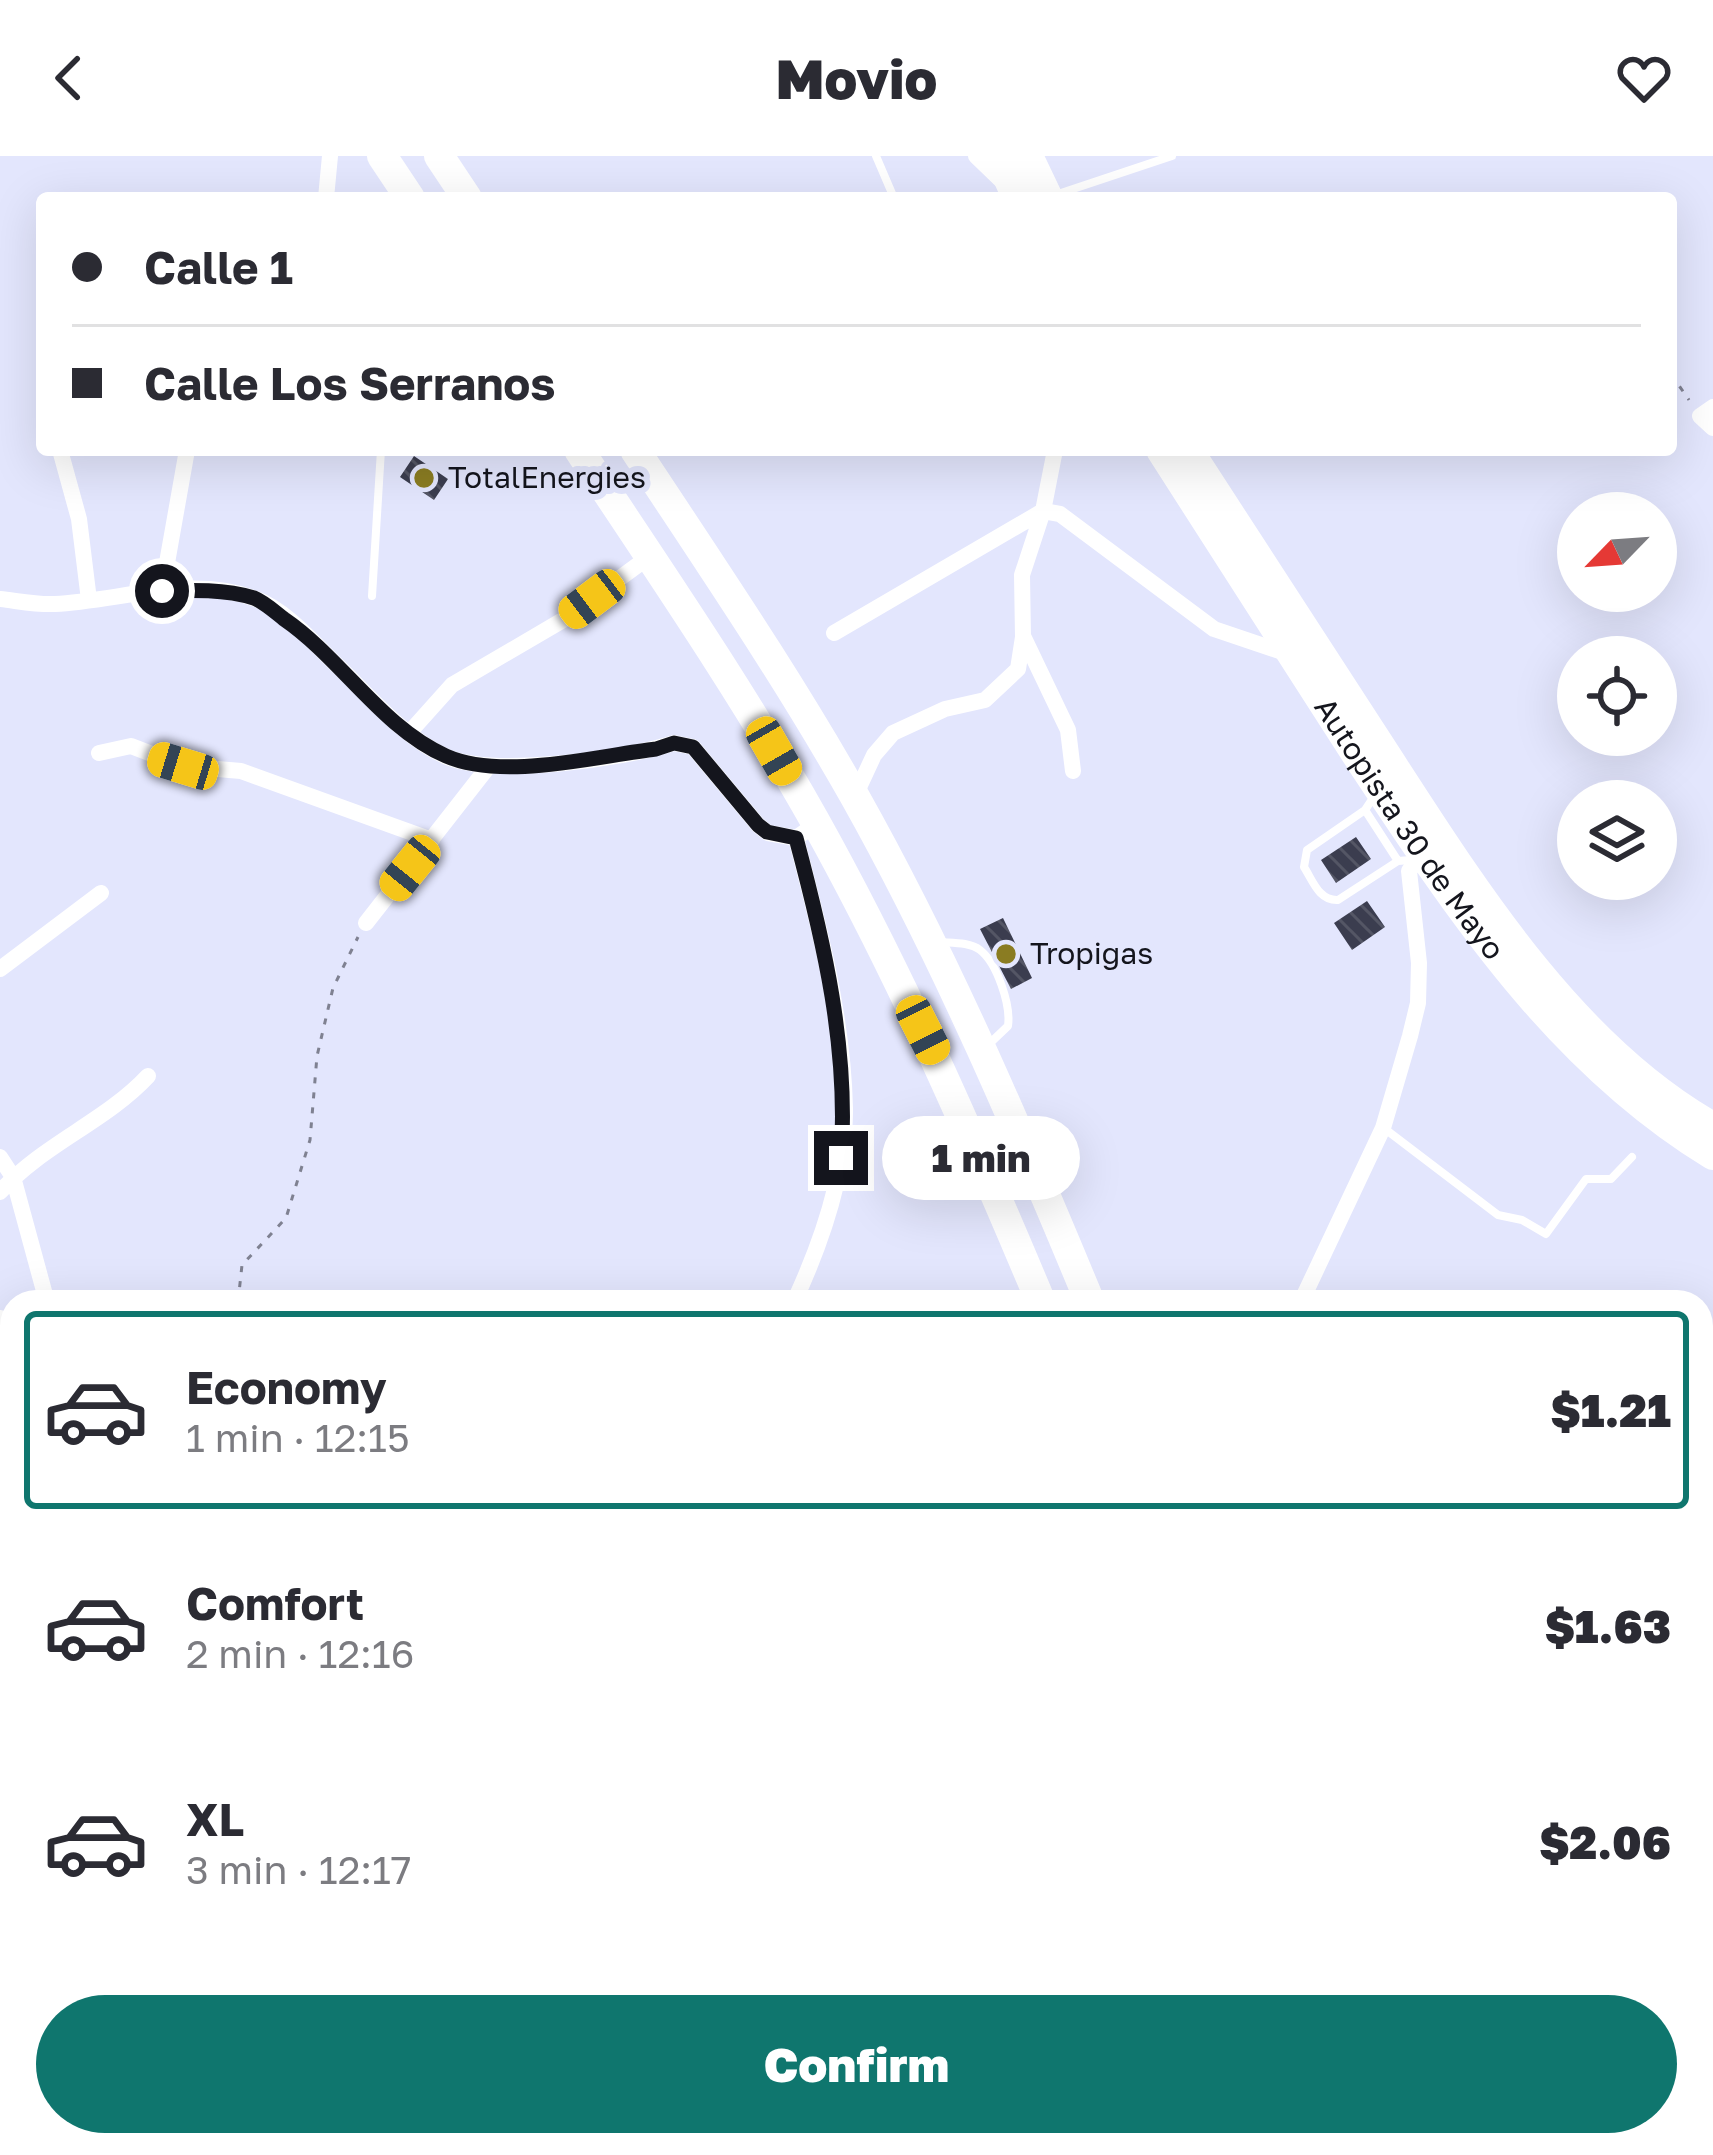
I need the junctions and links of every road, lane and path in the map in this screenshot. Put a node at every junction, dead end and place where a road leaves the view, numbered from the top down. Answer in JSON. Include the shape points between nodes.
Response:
{"nodes":[{"id":1,"x":330,"y":156,"type":"edge"},
{"id":2,"x":382,"y":156,"type":"edge"},
{"id":3,"x":439,"y":156,"type":"edge"},
{"id":4,"x":876,"y":156,"type":"edge"},
{"id":5,"x":976,"y":156,"type":"edge"},
{"id":6,"x":999,"y":156,"type":"edge"},
{"id":7,"x":1028,"y":156,"type":"edge"},
{"id":8,"x":1172,"y":156,"type":"edge"},
{"id":9,"x":327,"y":192,"type":"edge"},
{"id":10,"x":406,"y":192,"type":"edge"},
{"id":11,"x":463,"y":192,"type":"edge"},
{"id":12,"x":891,"y":192,"type":"edge"},
{"id":13,"x":1013,"y":192,"type":"edge"},
{"id":14,"x":1014,"y":192,"type":"edge"},
{"id":15,"x":1045,"y":192,"type":"edge"},
{"id":16,"x":1066,"y":192,"type":"edge"},
{"id":17,"x":1677,"y":381,"type":"edge"},
{"id":18,"x":1709,"y":417,"type":"edge"},
{"id":19,"x":62,"y":456,"type":"edge"},
{"id":20,"x":186,"y":456,"type":"edge"},
{"id":21,"x":381,"y":456,"type":"edge"},
{"id":22,"x":583,"y":456,"type":"edge"},
{"id":23,"x":638,"y":456,"type":"edge"},
{"id":24,"x":1054,"y":456,"type":"edge"},
{"id":25,"x":1165,"y":456,"type":"edge"},
{"id":26,"x":1193,"y":456,"type":"edge"},
{"id":27,"x":1042,"y":511,"type":"junction"},
{"id":28,"x":650,"y":556,"type":"junction"},
{"id":29,"x":162,"y":591,"type":"junction"},
{"id":30,"x":372,"y":596,"type":"dead end"},
{"id":31,"x":0,"y":599,"type":"edge"},
{"id":32,"x":89,"y":600,"type":"junction"},
{"id":33,"x":834,"y":633,"type":"dead end"},
{"id":34,"x":1023,"y":637,"type":"junction"},
{"id":35,"x":1292,"y":656,"type":"junction"},
{"id":36,"x":410,"y":733,"type":"junction"},
{"id":37,"x":99,"y":753,"type":"dead end"},
{"id":38,"x":488,"y":766,"type":"junction"},
{"id":39,"x":1073,"y":772,"type":"dead end"},
{"id":40,"x":855,"y":797,"type":"junction"},
{"id":41,"x":1372,"y":799,"type":"junction"},
{"id":42,"x":806,"y":831,"type":"junction"},
{"id":43,"x":432,"y":840,"type":"junction"},
{"id":44,"x":1411,"y":858,"type":"junction"},
{"id":45,"x":101,"y":893,"type":"dead end"},
{"id":46,"x":366,"y":923,"type":"joint"},
{"id":47,"x":931,"y":942,"type":"junction"},
{"id":48,"x":0,"y":969,"type":"edge"},
{"id":49,"x":982,"y":1050,"type":"junction"},
{"id":50,"x":148,"y":1076,"type":"dead end"},
{"id":51,"x":1713,"y":1127,"type":"edge"},
{"id":52,"x":1383,"y":1128,"type":"junction"},
{"id":53,"x":1713,"y":1155,"type":"edge"},
{"id":54,"x":0,"y":1157,"type":"edge"},
{"id":55,"x":1632,"y":1157,"type":"dead end"},
{"id":56,"x":13,"y":1177,"type":"junction"},
{"id":57,"x":0,"y":1192,"type":"edge"},
{"id":58,"x":44,"y":1290,"type":"edge"},
{"id":59,"x":239,"y":1290,"type":"edge"},
{"id":60,"x":800,"y":1290,"type":"edge"},
{"id":61,"x":1036,"y":1290,"type":"edge"},
{"id":62,"x":1085,"y":1290,"type":"edge"},
{"id":63,"x":1307,"y":1290,"type":"edge"}],
"edges":[{"from":1,"to":9,"type":"street"},
{"from":2,"to":10,"type":"highway"},
{"from":3,"to":11,"type":"highway"},
{"from":4,"to":12,"type":"lane"},
{"from":5,"to":13,"type":"street"},
{"from":6,"to":14,"type":"highway"},
{"from":7,"to":15,"type":"highway"},
{"from":8,"to":16,"type":"lane"},
{"from":17,"to":18,"type":"path"},
{"from":19,"to":32,"type":"street"},
{"from":20,"to":29,"type":"street"},
{"from":21,"to":30,"type":"lane"},
{"from":22,"to":28,"type":"highway"},
{"from":23,"to":40,"type":"highway"},
{"from":24,"to":27,"type":"street"},
{"from":25,"to":35,"type":"highway","name":"Autopista 30 de Mayo"},
{"from":26,"to":51,"type":"highway","name":"Autopista 30 de Mayo","via":[[1477,894],[1582,1022]]},
{"from":27,"to":33,"type":"street"},
{"from":27,"to":34,"type":"street","via":[[1022,575]]},
{"from":27,"to":35,"type":"street","via":[[1060,514],[1214,629]]},
{"from":28,"to":36,"type":"street","via":[[563,620],[452,685]]},
{"from":28,"to":42,"type":"highway"},
{"from":29,"to":32,"type":"street"},
{"from":29,"to":36,"type":"street","via":[[257,599]]},
{"from":31,"to":32,"type":"street"},
{"from":34,"to":39,"type":"street","via":[[1068,730]]},
{"from":34,"to":40,"type":"street","via":[[1018,668],[985,700],[893,733]]},
{"from":35,"to":41,"type":"highway","name":"Autopista 30 de Mayo"},
{"from":36,"to":38,"type":"street","via":[[447,757]]},
{"from":37,"to":43,"type":"street","via":[[131,746],[183,766],[241,771]]},
{"from":38,"to":42,"type":"street","via":[[674,743],[693,747],[767,832]]},
{"from":38,"to":43,"type":"street"},
{"from":40,"to":47,"type":"highway"},
{"from":41,"to":44,"type":"highway","name":"Autopista 30 de Mayo"},
{"from":41,"to":44,"type":"lane","via":[[1307,850],[1304,867],[1322,896],[1338,900]]},
{"from":42,"to":60,"type":"street","via":[[845,1109],[841,1158]]},
{"from":42,"to":61,"type":"highway","via":[[940,1063]]},
{"from":43,"to":46,"type":"street"},
{"from":44,"to":52,"type":"street","via":[[1418,1003]]},
{"from":44,"to":53,"type":"highway","name":"Autopista 30 de Mayo","via":[[1563,1035],[1628,1095]]},
{"from":45,"to":48,"type":"street"},
{"from":46,"to":59,"type":"path","via":[[332,988],[310,1140],[286,1218],[242,1265]]},
{"from":47,"to":49,"type":"highway"},
{"from":47,"to":49,"type":"lane","via":[[976,946],[1000,985],[1008,1026]]},
{"from":49,"to":62,"type":"highway"},
{"from":50,"to":56,"type":"street"},
{"from":52,"to":55,"type":"lane","via":[[1498,1215],[1546,1234],[1586,1179],[1611,1179]]},
{"from":52,"to":63,"type":"street"},
{"from":54,"to":56,"type":"street"},
{"from":56,"to":57,"type":"street"},
{"from":56,"to":58,"type":"street"}]}
